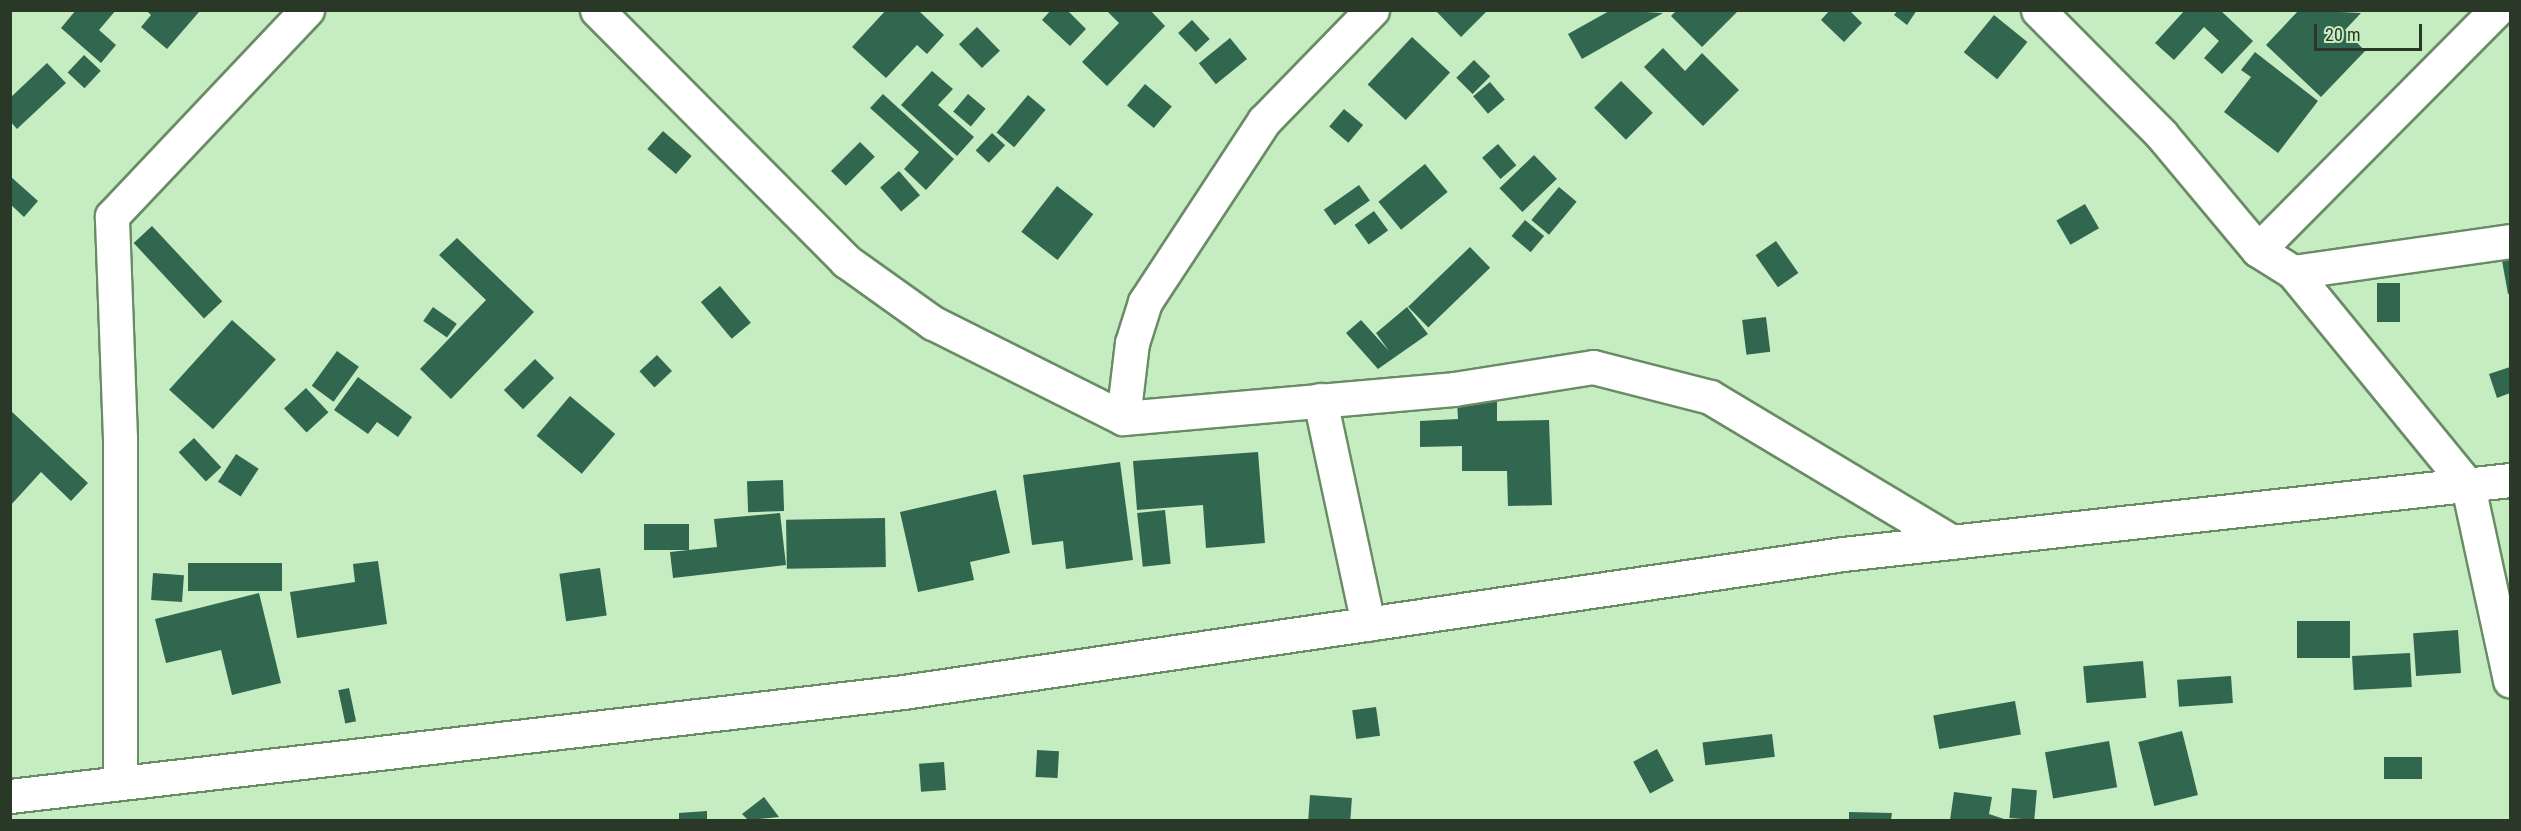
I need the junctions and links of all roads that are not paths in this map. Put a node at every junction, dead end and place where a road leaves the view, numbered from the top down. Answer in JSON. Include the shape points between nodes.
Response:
{"nodes":[{"id":1,"x":307,"y":10,"type":"edge"},
{"id":2,"x":597,"y":10,"type":"edge"},
{"id":3,"x":1372,"y":10,"type":"edge"},
{"id":4,"x":2038,"y":10,"type":"edge"},
{"id":5,"x":2496,"y":10,"type":"edge"},
{"id":6,"x":2511,"y":241,"type":"edge"},
{"id":7,"x":2258,"y":250,"type":"junction"},
{"id":8,"x":2293,"y":272,"type":"junction"},
{"id":9,"x":1320,"y":400,"type":"junction"},
{"id":10,"x":1123,"y":418,"type":"junction"},
{"id":11,"x":2511,"y":480,"type":"edge"},
{"id":12,"x":2469,"y":486,"type":"junction"},
{"id":13,"x":1952,"y":542,"type":"junction"},
{"id":14,"x":1368,"y":624,"type":"junction"},
{"id":15,"x":2511,"y":681,"type":"edge"},
{"id":16,"x":120,"y":780,"type":"junction"},
{"id":17,"x":10,"y":796,"type":"edge"}],
"edges":[{"from":1,"to":16,"type":"street","via":[[112,216],[120,438]]},
{"from":2,"to":10,"type":"street","via":[[846,261],[933,323]]},
{"from":3,"to":10,"type":"street","via":[[1264,121],[1145,302],[1132,343]]},
{"from":4,"to":7,"type":"street","via":[[2161,134]]},
{"from":5,"to":7,"type":"street"},
{"from":6,"to":8,"type":"street"},
{"from":7,"to":8,"type":"street"},
{"from":8,"to":12,"type":"street"},
{"from":9,"to":10,"type":"street"},
{"from":9,"to":13,"type":"street","via":[[1454,389],[1593,367],[1710,397]]},
{"from":9,"to":14,"type":"street"},
{"from":11,"to":12,"type":"street"},
{"from":12,"to":13,"type":"street"},
{"from":12,"to":15,"type":"street"},
{"from":13,"to":14,"type":"street"},
{"from":14,"to":16,"type":"street","via":[[903,692]]},
{"from":16,"to":17,"type":"street"}]}
